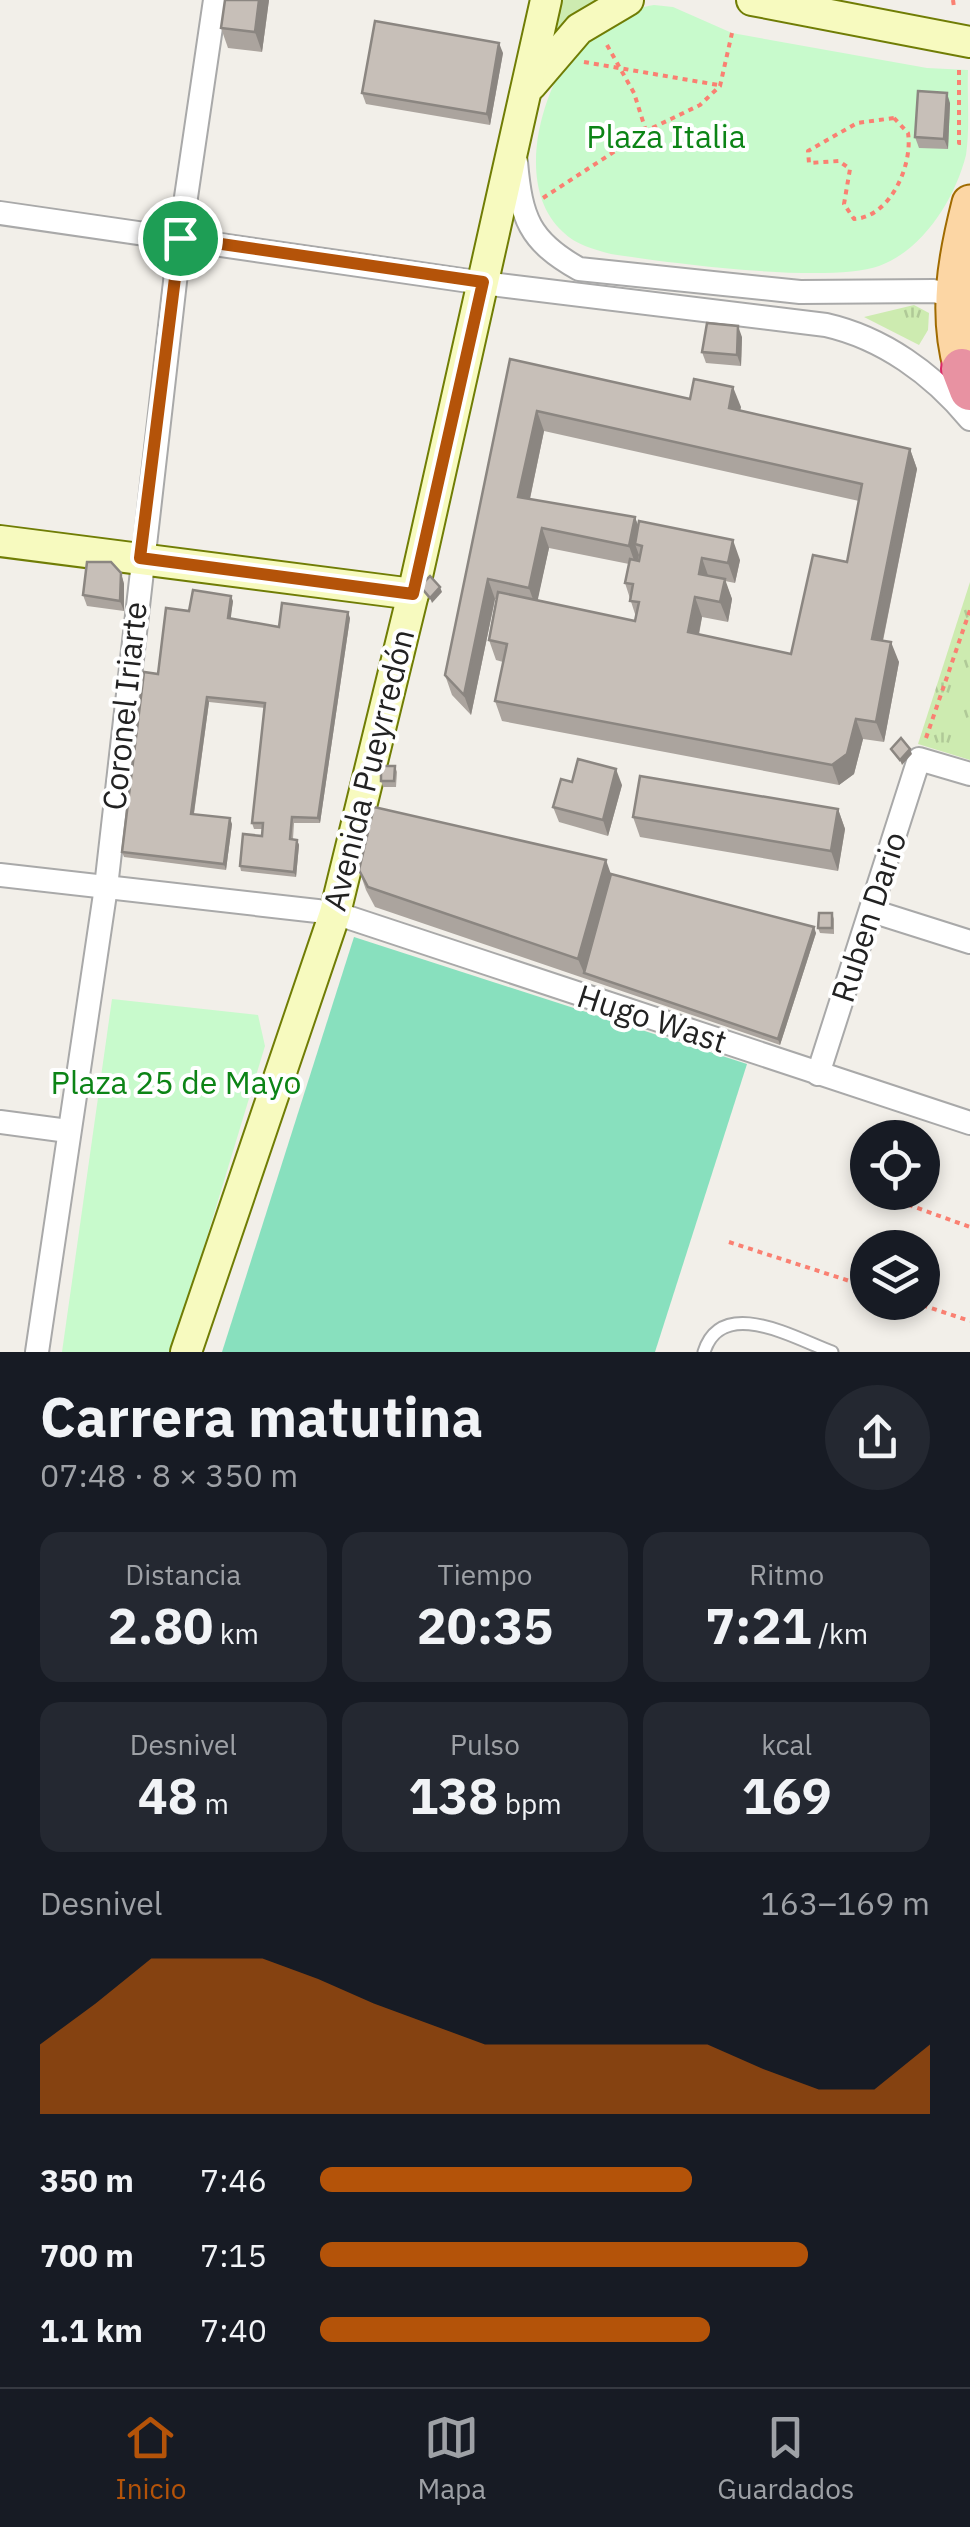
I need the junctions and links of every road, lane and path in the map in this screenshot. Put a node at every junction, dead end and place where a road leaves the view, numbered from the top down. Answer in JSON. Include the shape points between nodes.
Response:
{"nodes":[{"id":1,"x":216,"y":0,"type":"edge"},
{"id":2,"x":546,"y":0,"type":"edge"},
{"id":3,"x":628,"y":0,"type":"edge"},
{"id":4,"x":752,"y":0,"type":"edge"},
{"id":5,"x":589,"y":21,"type":"junction"},
{"id":6,"x":732,"y":33,"type":"dead end"},
{"id":7,"x":965,"y":56,"type":"edge"},
{"id":8,"x":584,"y":62,"type":"dead end"},
{"id":9,"x":622,"y":69,"type":"junction"},
{"id":10,"x":720,"y":86,"type":"junction"},
{"id":11,"x":526,"y":91,"type":"junction"},
{"id":12,"x":646,"y":131,"type":"junction"},
{"id":13,"x":966,"y":144,"type":"dead end"},
{"id":14,"x":514,"y":145,"type":"junction"},
{"id":15,"x":812,"y":145,"type":"joint"},
{"id":16,"x":543,"y":198,"type":"dead end"},
{"id":17,"x":970,"y":203,"type":"edge"},
{"id":18,"x":0,"y":213,"type":"edge"},
{"id":19,"x":180,"y":238,"type":"junction"},
{"id":20,"x":483,"y":282,"type":"junction"},
{"id":21,"x":962,"y":298,"type":"edge"},
{"id":22,"x":966,"y":380,"type":"edge"},
{"id":23,"x":970,"y":419,"type":"edge"},
{"id":24,"x":0,"y":541,"type":"edge"},
{"id":25,"x":140,"y":558,"type":"junction"},
{"id":26,"x":413,"y":594,"type":"junction"},
{"id":27,"x":970,"y":610,"type":"edge"},
{"id":28,"x":919,"y":760,"type":"junction"},
{"id":29,"x":970,"y":774,"type":"edge"},
{"id":30,"x":0,"y":874,"type":"edge"},
{"id":31,"x":106,"y":888,"type":"junction"},
{"id":32,"x":872,"y":911,"type":"junction"},
{"id":33,"x":334,"y":913,"type":"junction"},
{"id":34,"x":970,"y":942,"type":"edge"},
{"id":35,"x":818,"y":1074,"type":"junction"},
{"id":36,"x":0,"y":1122,"type":"edge"},
{"id":37,"x":970,"y":1123,"type":"edge"},
{"id":38,"x":68,"y":1131,"type":"junction"},
{"id":39,"x":923,"y":1210,"type":"edge"},
{"id":40,"x":970,"y":1227,"type":"edge"},
{"id":41,"x":729,"y":1242,"type":"dead end"},
{"id":42,"x":850,"y":1281,"type":"edge"},
{"id":43,"x":940,"y":1311,"type":"edge"},
{"id":44,"x":970,"y":1321,"type":"edge"},
{"id":45,"x":37,"y":1352,"type":"edge"},
{"id":46,"x":186,"y":1352,"type":"edge"},
{"id":47,"x":704,"y":1352,"type":"edge"},
{"id":48,"x":832,"y":1352,"type":"edge"}],
"edges":[{"from":1,"to":19,"type":"street","name":"Coronel Iriarte"},
{"from":2,"to":11,"type":"main road","name":"Avenida Pueyrredón"},
{"from":3,"to":5,"type":"main road"},
{"from":4,"to":7,"type":"main road"},
{"from":5,"to":9,"type":"path"},
{"from":5,"to":11,"type":"main road"},
{"from":6,"to":10,"type":"path"},
{"from":7,"to":13,"type":"path","via":[[959,143]]},
{"from":8,"to":9,"type":"path"},
{"from":9,"to":10,"type":"path"},
{"from":9,"to":12,"type":"path"},
{"from":10,"to":12,"type":"path","via":[[700,105]]},
{"from":11,"to":14,"type":"main road","name":"Avenida Pueyrredón"},
{"from":12,"to":16,"type":"path"},
{"from":14,"to":20,"type":"main road","name":"Avenida Pueyrredón"},
{"from":14,"to":21,"type":"street","via":[[533,234],[579,269],[800,292],[915,290]]},
{"from":15,"to":15,"type":"path","via":[[809,164],[838,161],[850,169],[844,204],[854,219],[875,212],[910,164],[908,133],[894,118],[868,120]]},
{"from":17,"to":21,"type":"main road"},
{"from":18,"to":19,"type":"street"},
{"from":19,"to":20,"type":"street"},
{"from":19,"to":25,"type":"street","name":"Coronel Iriarte"},
{"from":20,"to":23,"type":"street","via":[[846,330],[924,374]]},
{"from":20,"to":26,"type":"main road","name":"Avenida Pueyrredón"},
{"from":21,"to":22,"type":"main road","via":[[955,342]]},
{"from":24,"to":25,"type":"main road"},
{"from":25,"to":26,"type":"main road"},
{"from":25,"to":31,"type":"street","name":"Coronel Iriarte"},
{"from":26,"to":33,"type":"main road","name":"Avenida Pueyrredón"},
{"from":27,"to":28,"type":"path"},
{"from":28,"to":29,"type":"street"},
{"from":28,"to":32,"type":"street","name":"Ruben Dario"},
{"from":30,"to":31,"type":"street","name":"Hugo Wast"},
{"from":31,"to":33,"type":"street","name":"Hugo Wast"},
{"from":31,"to":38,"type":"street","name":"Coronel Iriarte"},
{"from":32,"to":34,"type":"street"},
{"from":32,"to":35,"type":"street","name":"Ruben Dario"},
{"from":33,"to":35,"type":"street","name":"Hugo Wast"},
{"from":33,"to":46,"type":"main road","name":"Avenida Pueyrredón"},
{"from":35,"to":37,"type":"street","name":"Hugo Wast"},
{"from":36,"to":38,"type":"street"},
{"from":38,"to":45,"type":"street","name":"Coronel Iriarte"},
{"from":39,"to":40,"type":"path"},
{"from":41,"to":42,"type":"path"},
{"from":43,"to":44,"type":"path"},
{"from":47,"to":48,"type":"lane","via":[[725,1326],[752,1322]]}]}
